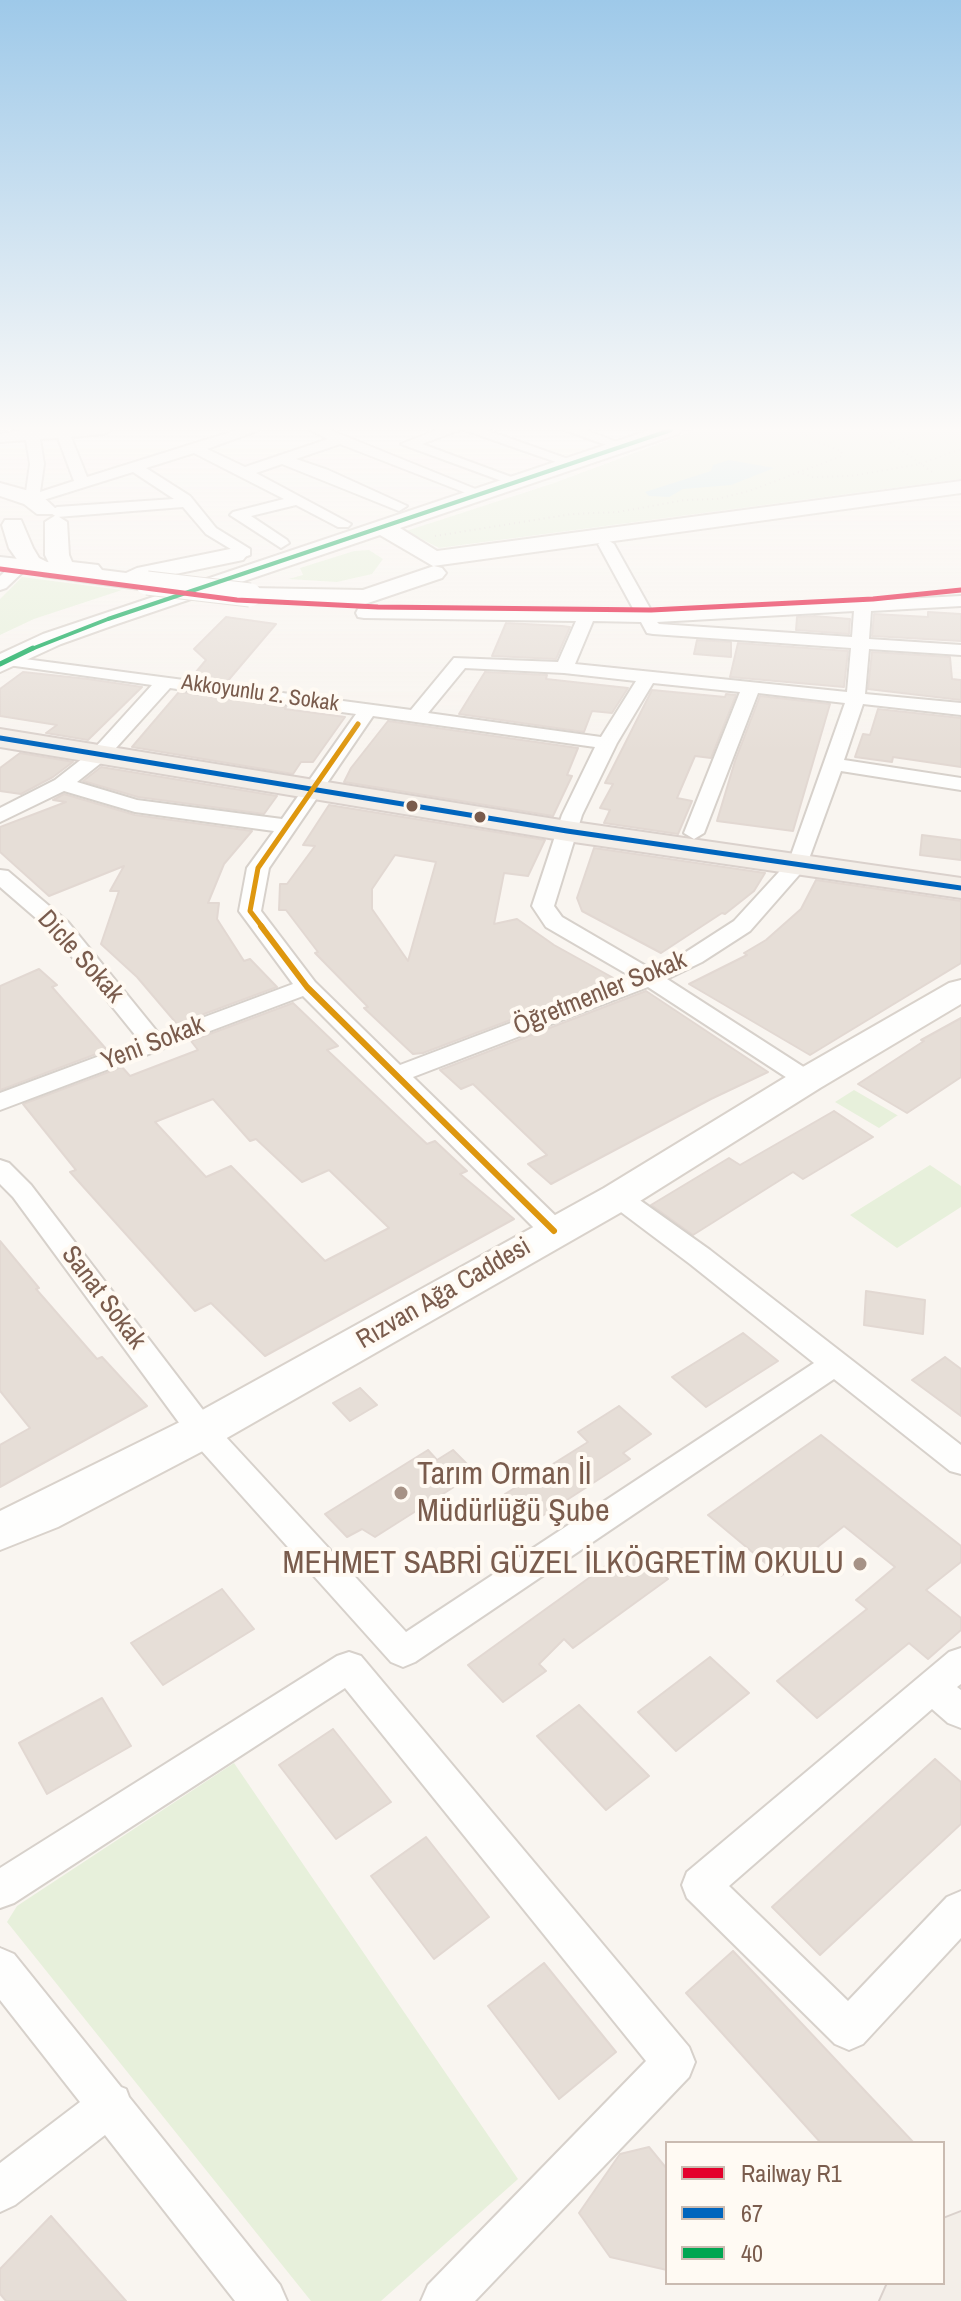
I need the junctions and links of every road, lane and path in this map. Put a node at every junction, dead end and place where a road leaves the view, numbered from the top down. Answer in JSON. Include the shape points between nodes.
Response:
{"nodes":[{"id":1,"x":17,"y":537,"type":"edge"},
{"id":2,"x":53,"y":537,"type":"edge"},
{"id":3,"x":221,"y":537,"type":"edge"},
{"id":4,"x":272,"y":537,"type":"edge"},
{"id":5,"x":313,"y":537,"type":"edge"},
{"id":6,"x":322,"y":537,"type":"edge"},
{"id":7,"x":347,"y":537,"type":"edge"},
{"id":8,"x":399,"y":537,"type":"edge"},
{"id":9,"x":500,"y":537,"type":"edge"},
{"id":10,"x":592,"y":537,"type":"edge"},
{"id":11,"x":656,"y":537,"type":"edge"},
{"id":12,"x":281,"y":543,"type":"junction"},
{"id":13,"x":606,"y":544,"type":"junction"},
{"id":14,"x":244,"y":552,"type":"junction"},
{"id":15,"x":433,"y":559,"type":"junction"},
{"id":16,"x":0,"y":562,"type":"edge"},
{"id":17,"x":401,"y":564,"type":"junction"},
{"id":18,"x":43,"y":567,"type":"junction"},
{"id":19,"x":0,"y":585,"type":"edge"},
{"id":20,"x":154,"y":587,"type":"junction"},
{"id":21,"x":254,"y":592,"type":"junction"},
{"id":22,"x":961,"y":601,"type":"edge"},
{"id":23,"x":863,"y":608,"type":"junction"},
{"id":24,"x":364,"y":613,"type":"dead end"},
{"id":25,"x":586,"y":617,"type":"junction"},
{"id":26,"x":647,"y":617,"type":"junction"},
{"id":27,"x":860,"y":642,"type":"junction"},
{"id":28,"x":961,"y":650,"type":"edge"},
{"id":29,"x":3,"y":658,"type":"edge"},
{"id":30,"x":564,"y":668,"type":"junction"},
{"id":31,"x":647,"y":677,"type":"junction"},
{"id":32,"x":166,"y":681,"type":"junction"},
{"id":33,"x":751,"y":687,"type":"junction"},
{"id":34,"x":856,"y":698,"type":"junction"},
{"id":35,"x":369,"y":709,"type":"junction"},
{"id":36,"x":961,"y":709,"type":"edge"},
{"id":37,"x":416,"y":716,"type":"junction"},
{"id":38,"x":0,"y":727,"type":"edge"},
{"id":39,"x":0,"y":738,"type":"edge"},
{"id":40,"x":607,"y":743,"type":"junction"},
{"id":41,"x":103,"y":750,"type":"junction"},
{"id":42,"x":833,"y":764,"type":"junction"},
{"id":43,"x":62,"y":784,"type":"junction"},
{"id":44,"x":961,"y":784,"type":"edge"},
{"id":45,"x":314,"y":785,"type":"junction"},
{"id":46,"x":0,"y":816,"type":"edge"},
{"id":47,"x":569,"y":823,"type":"junction"},
{"id":48,"x":285,"y":826,"type":"junction"},
{"id":49,"x":694,"y":833,"type":"junction"},
{"id":50,"x":801,"y":856,"type":"junction"},
{"id":51,"x":961,"y":873,"type":"edge"},
{"id":52,"x":0,"y":876,"type":"edge"},
{"id":53,"x":961,"y":888,"type":"edge"},
{"id":54,"x":650,"y":978,"type":"junction"},
{"id":55,"x":307,"y":987,"type":"junction"},
{"id":56,"x":961,"y":990,"type":"edge"},
{"id":57,"x":154,"y":1043,"type":"junction"},
{"id":58,"x":396,"y":1075,"type":"junction"},
{"id":59,"x":807,"y":1080,"type":"junction"},
{"id":60,"x":0,"y":1102,"type":"edge"},
{"id":61,"x":0,"y":1169,"type":"edge"},
{"id":62,"x":11,"y":1196,"type":"edge"},
{"id":63,"x":618,"y":1197,"type":"junction"},
{"id":64,"x":554,"y":1231,"type":"junction"},
{"id":65,"x":835,"y":1364,"type":"junction"},
{"id":66,"x":202,"y":1431,"type":"junction"},
{"id":67,"x":961,"y":1462,"type":"edge"},
{"id":68,"x":0,"y":1531,"type":"edge"},
{"id":69,"x":961,"y":1663,"type":"edge"},
{"id":70,"x":933,"y":1688,"type":"junction"},
{"id":71,"x":961,"y":1712,"type":"edge"},
{"id":72,"x":0,"y":1890,"type":"edge"},
{"id":73,"x":961,"y":1910,"type":"edge"},
{"id":74,"x":0,"y":1968,"type":"edge"},
{"id":75,"x":111,"y":2104,"type":"junction"},
{"id":76,"x":0,"y":2190,"type":"edge"},
{"id":77,"x":961,"y":2248,"type":"edge"},
{"id":78,"x":945,"y":2268,"type":"edge"},
{"id":79,"x":930,"y":2285,"type":"edge"},
{"id":80,"x":264,"y":2301,"type":"edge"},
{"id":81,"x":444,"y":2301,"type":"edge"},
{"id":82,"x":917,"y":2301,"type":"edge"}],
"edges":[{"from":1,"to":18,"type":"main road","via":[[31,563]]},
{"from":2,"to":18,"type":"main road","via":[[57,555]]},
{"from":3,"to":14,"type":"street"},
{"from":4,"to":12,"type":"street"},
{"from":5,"to":12,"type":"main road"},
{"from":6,"to":20,"type":"main road"},
{"from":7,"to":17,"type":"main road","via":[[401,553]]},
{"from":8,"to":15,"type":"main road"},
{"from":9,"to":15,"type":"path"},
{"from":10,"to":15,"type":"main road"},
{"from":11,"to":13,"type":"main road"},
{"from":12,"to":14,"type":"main road"},
{"from":13,"to":15,"type":"main road"},
{"from":13,"to":26,"type":"street"},
{"from":14,"to":20,"type":"main road"},
{"from":15,"to":17,"type":"main road","via":[[412,575]]},
{"from":15,"to":21,"type":"main road","via":[[365,597]]},
{"from":16,"to":18,"type":"street"},
{"from":17,"to":21,"type":"main road","via":[[364,587]]},
{"from":18,"to":19,"type":"street"},
{"from":18,"to":20,"type":"main road"},
{"from":20,"to":21,"type":"main road","bridge":true},
{"from":20,"to":29,"type":"main road"},
{"from":22,"to":23,"type":"street"},
{"from":23,"to":26,"type":"street"},
{"from":23,"to":27,"type":"street","name":"Öğretmenler Sokak"},
{"from":24,"to":25,"type":"street"},
{"from":25,"to":26,"type":"street"},
{"from":25,"to":30,"type":"street"},
{"from":26,"to":27,"type":"street","via":[[653,629]]},
{"from":27,"to":28,"type":"street"},
{"from":27,"to":34,"type":"street","name":"Öğretmenler Sokak"},
{"from":29,"to":32,"type":"street","name":"Akkoyunlu 2. Sokak"},
{"from":30,"to":31,"type":"street"},
{"from":30,"to":37,"type":"street","via":[[460,662]]},
{"from":31,"to":33,"type":"street"},
{"from":31,"to":40,"type":"street"},
{"from":32,"to":35,"type":"street","name":"Akkoyunlu 2. Sokak"},
{"from":32,"to":41,"type":"street"},
{"from":33,"to":34,"type":"street"},
{"from":33,"to":49,"type":"street"},
{"from":34,"to":36,"type":"street"},
{"from":34,"to":42,"type":"street","name":"Öğretmenler Sokak"},
{"from":35,"to":37,"type":"street","name":"Akkoyunlu 2. Sokak"},
{"from":35,"to":45,"type":"street"},
{"from":37,"to":40,"type":"street","name":"Akkoyunlu 2. Sokak"},
{"from":38,"to":41,"type":"main road"},
{"from":39,"to":41,"type":"main road"},
{"from":40,"to":47,"type":"street"},
{"from":41,"to":43,"type":"street"},
{"from":41,"to":45,"type":"main road"},
{"from":42,"to":44,"type":"street"},
{"from":42,"to":50,"type":"street","name":"Öğretmenler Sokak"},
{"from":43,"to":46,"type":"street"},
{"from":43,"to":48,"type":"street","via":[[135,806]]},
{"from":45,"to":47,"type":"main road"},
{"from":45,"to":48,"type":"street"},
{"from":47,"to":49,"type":"main road"},
{"from":47,"to":50,"type":"main road"},
{"from":47,"to":54,"type":"street","via":[[543,906],[554,922]]},
{"from":48,"to":55,"type":"street","via":[[258,868],[250,911]]},
{"from":49,"to":50,"type":"main road"},
{"from":50,"to":51,"type":"main road"},
{"from":50,"to":53,"type":"main road"},
{"from":50,"to":54,"type":"street","name":"Öğretmenler Sokak","via":[[742,926]]},
{"from":52,"to":57,"type":"street","name":"Dicle Sokak","via":[[60,927]]},
{"from":54,"to":58,"type":"street","name":"Öğretmenler Sokak"},
{"from":54,"to":59,"type":"street"},
{"from":55,"to":57,"type":"street","name":"Yeni Sokak"},
{"from":55,"to":58,"type":"street"},
{"from":56,"to":59,"type":"main road","name":"Rızvan Ağa Caddesi"},
{"from":57,"to":60,"type":"street","name":"Yeni Sokak"},
{"from":58,"to":64,"type":"street"},
{"from":59,"to":63,"type":"main road","name":"Rızvan Ağa Caddesi"},
{"from":61,"to":62,"type":"street","name":"Sanat Sokak"},
{"from":62,"to":66,"type":"street","name":"Sanat Sokak"},
{"from":63,"to":64,"type":"main road","name":"Rızvan Ağa Caddesi"},
{"from":63,"to":65,"type":"street"},
{"from":64,"to":66,"type":"main road","name":"Rızvan Ağa Caddesi"},
{"from":65,"to":66,"type":"street","name":"Sanat Sokak","via":[[403,1652]]},
{"from":65,"to":67,"type":"street"},
{"from":66,"to":68,"type":"main road","name":"Rızvan Ağa Caddesi"},
{"from":69,"to":70,"type":"street"},
{"from":70,"to":71,"type":"street"},
{"from":70,"to":73,"type":"street","via":[[701,1885],[849,2030]]},
{"from":72,"to":81,"type":"street","via":[[349,1667],[674,2062]]},
{"from":74,"to":75,"type":"street"},
{"from":75,"to":76,"type":"street"},
{"from":75,"to":80,"type":"street"},
{"from":77,"to":78,"type":"main road"},
{"from":79,"to":82,"type":"main road"}]}
